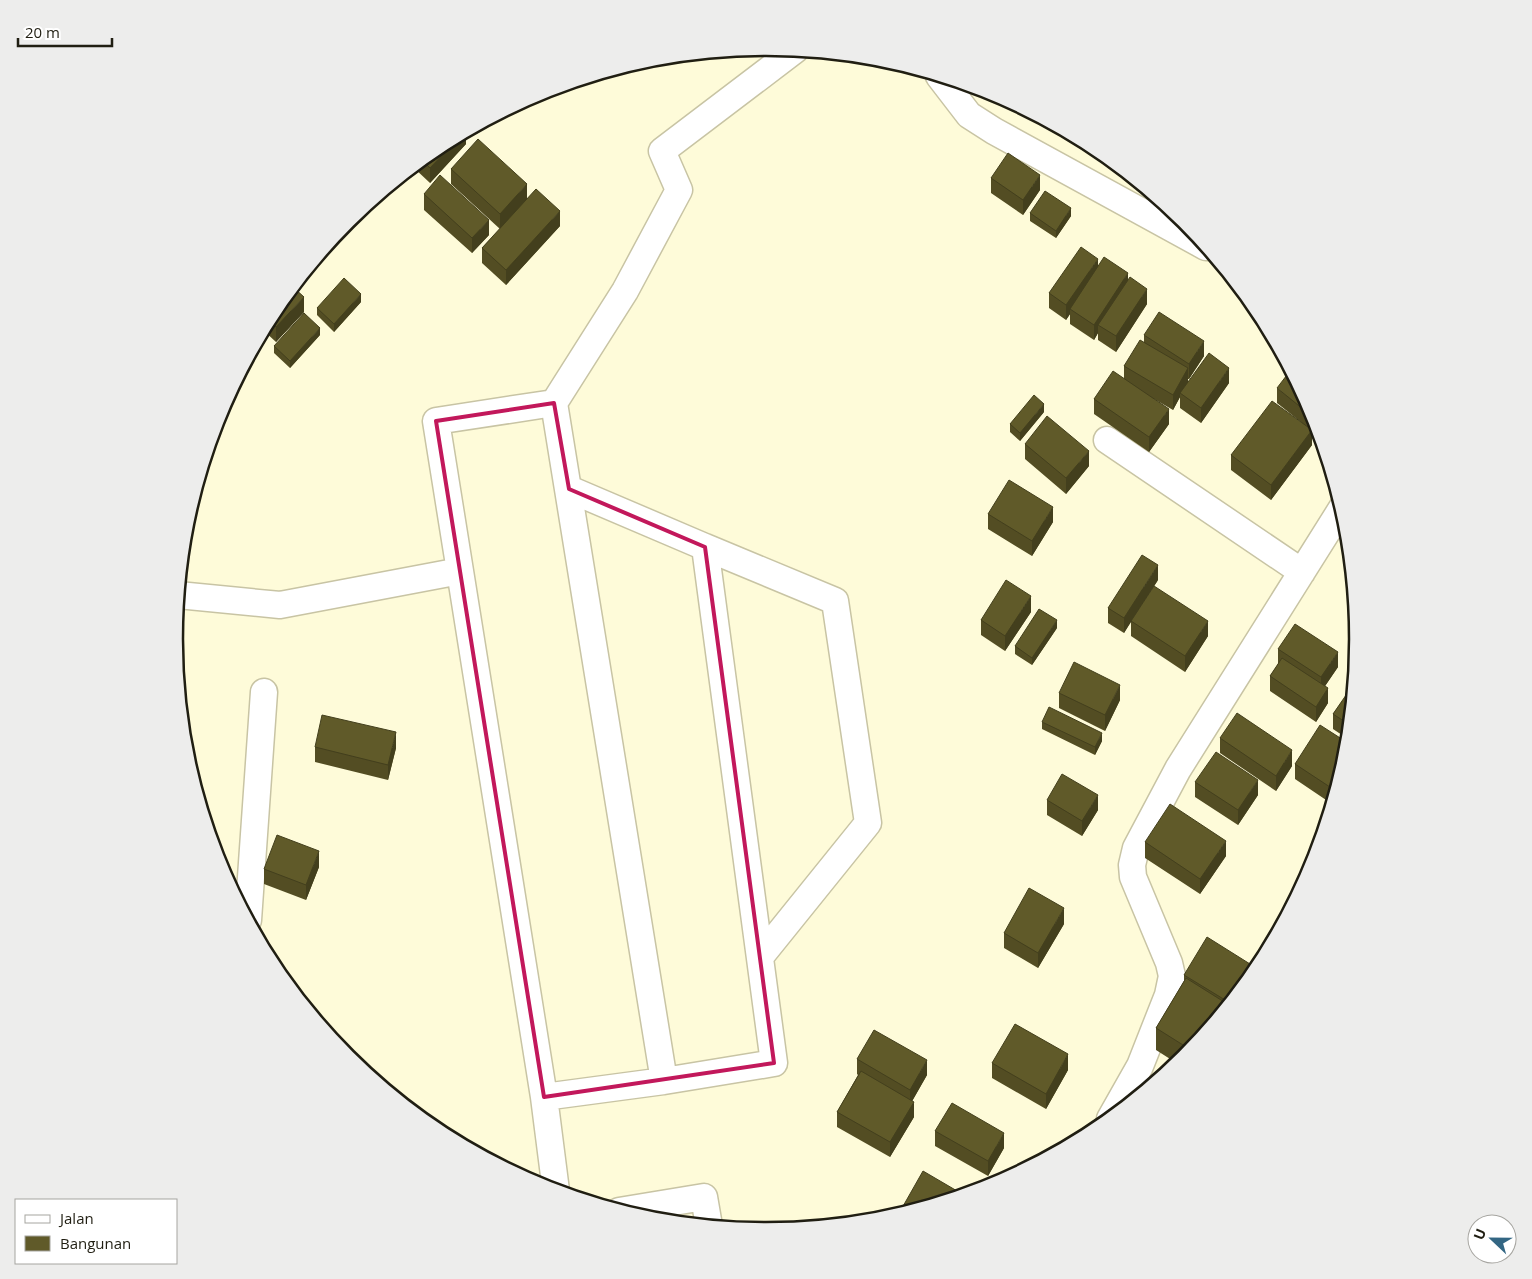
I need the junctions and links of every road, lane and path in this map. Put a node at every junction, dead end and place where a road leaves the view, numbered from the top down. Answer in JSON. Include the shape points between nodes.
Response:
{"nodes":[{"id":1,"x":786,"y":57,"type":"edge"},
{"id":2,"x":948,"y":85,"type":"edge"},
{"id":3,"x":1187,"y":237,"type":"edge"},
{"id":4,"x":554,"y":403,"type":"junction"},
{"id":5,"x":1108,"y":440,"type":"dead end"},
{"id":6,"x":568,"y":489,"type":"junction"},
{"id":7,"x":1336,"y":518,"type":"edge"},
{"id":8,"x":706,"y":547,"type":"junction"},
{"id":9,"x":460,"y":571,"type":"junction"},
{"id":10,"x":1302,"y":572,"type":"junction"},
{"id":11,"x":185,"y":596,"type":"edge"},
{"id":12,"x":264,"y":692,"type":"dead end"},
{"id":13,"x":249,"y":908,"type":"edge"},
{"id":14,"x":760,"y":956,"type":"junction"},
{"id":15,"x":664,"y":1080,"type":"junction"},
{"id":16,"x":544,"y":1097,"type":"junction"},
{"id":17,"x":1119,"y":1104,"type":"edge"},
{"id":18,"x":555,"y":1183,"type":"edge"},
{"id":19,"x":634,"y":1208,"type":"edge"},
{"id":20,"x":709,"y":1220,"type":"edge"}],
"edges":[{"from":1,"to":4,"type":"street","via":[[662,151],[679,190],[625,291]]},
{"from":2,"to":3,"type":"street","via":[[969,115],[986,126]]},
{"from":4,"to":6,"type":"street"},
{"from":4,"to":9,"type":"street","via":[[436,421]]},
{"from":5,"to":10,"type":"street"},
{"from":6,"to":8,"type":"street"},
{"from":6,"to":15,"type":"street"},
{"from":7,"to":10,"type":"street"},
{"from":8,"to":14,"type":"street"},
{"from":8,"to":14,"type":"street","via":[[835,602],[868,823]]},
{"from":9,"to":11,"type":"street","via":[[280,605]]},
{"from":9,"to":16,"type":"street"},
{"from":10,"to":17,"type":"street","via":[[1178,769],[1136,848],[1133,877],[1172,976],[1168,995],[1140,1066]]},
{"from":12,"to":13,"type":"street"},
{"from":14,"to":15,"type":"street","via":[[774,1063]]},
{"from":15,"to":16,"type":"street"},
{"from":16,"to":18,"type":"street"},
{"from":19,"to":20,"type":"street","via":[[704,1197]]}]}
